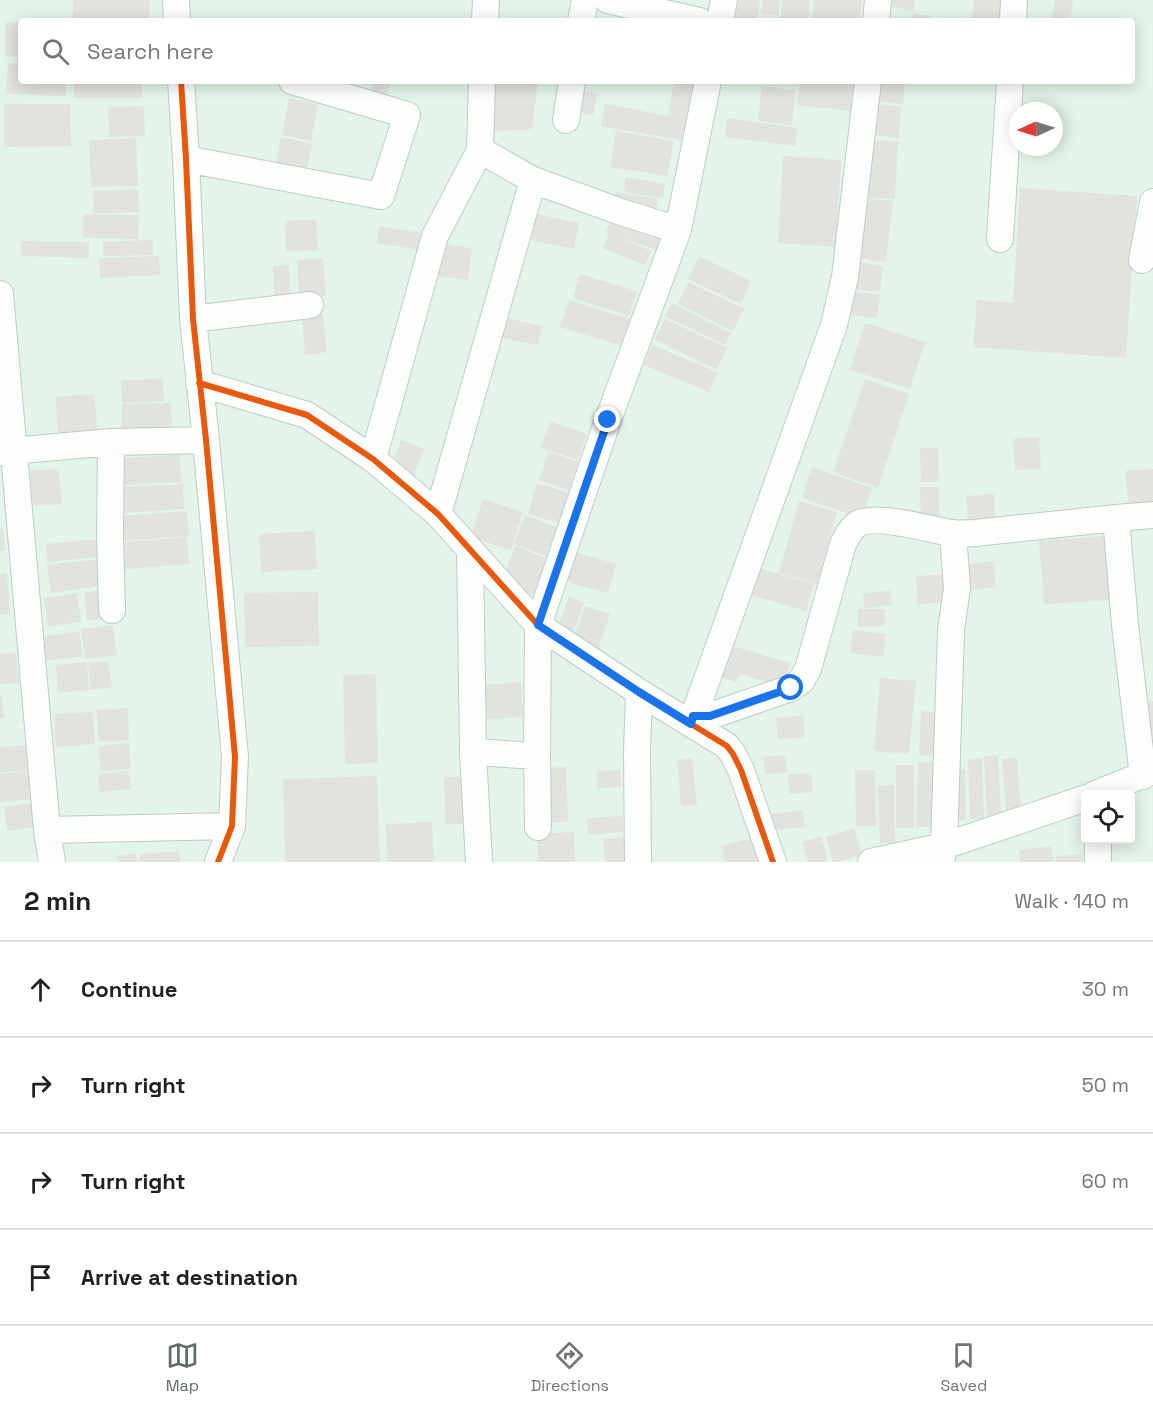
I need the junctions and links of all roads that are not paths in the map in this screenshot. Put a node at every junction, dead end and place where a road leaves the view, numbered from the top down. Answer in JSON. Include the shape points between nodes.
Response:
{"nodes":[{"id":1,"x":176,"y":0,"type":"edge"},
{"id":2,"x":486,"y":0,"type":"edge"},
{"id":3,"x":585,"y":0,"type":"edge"},
{"id":4,"x":608,"y":0,"type":"edge"},
{"id":5,"x":724,"y":0,"type":"edge"},
{"id":6,"x":878,"y":0,"type":"edge"},
{"id":7,"x":1014,"y":0,"type":"edge"},
{"id":8,"x":177,"y":18,"type":"edge"},
{"id":9,"x":485,"y":18,"type":"edge"},
{"id":10,"x":582,"y":18,"type":"edge"},
{"id":11,"x":686,"y":18,"type":"edge"},
{"id":12,"x":721,"y":18,"type":"edge"},
{"id":13,"x":876,"y":18,"type":"edge"},
{"id":14,"x":1013,"y":18,"type":"edge"},
{"id":15,"x":181,"y":84,"type":"edge"},
{"id":16,"x":302,"y":84,"type":"edge"},
{"id":17,"x":483,"y":84,"type":"edge"},
{"id":18,"x":572,"y":84,"type":"edge"},
{"id":19,"x":707,"y":84,"type":"edge"},
{"id":20,"x":868,"y":84,"type":"edge"},
{"id":21,"x":1010,"y":84,"type":"edge"},
{"id":22,"x":566,"y":120,"type":"dead end"},
{"id":23,"x":480,"y":150,"type":"junction"},
{"id":24,"x":186,"y":159,"type":"junction"},
{"id":25,"x":533,"y":180,"type":"junction"},
{"id":26,"x":1153,"y":202,"type":"edge"},
{"id":27,"x":678,"y":230,"type":"junction"},
{"id":28,"x":1000,"y":239,"type":"dead end"},
{"id":29,"x":1142,"y":260,"type":"dead end"},
{"id":30,"x":0,"y":294,"type":"edge"},
{"id":31,"x":310,"y":305,"type":"dead end"},
{"id":32,"x":193,"y":319,"type":"junction"},
{"id":33,"x":199,"y":382,"type":"junction"},
{"id":34,"x":206,"y":440,"type":"junction"},
{"id":35,"x":111,"y":442,"type":"junction"},
{"id":36,"x":7,"y":451,"type":"edge"},
{"id":37,"x":373,"y":459,"type":"junction"},
{"id":38,"x":438,"y":514,"type":"junction"},
{"id":39,"x":1153,"y":515,"type":"edge"},
{"id":40,"x":1116,"y":518,"type":"junction"},
{"id":41,"x":953,"y":533,"type":"junction"},
{"id":42,"x":470,"y":550,"type":"junction"},
{"id":43,"x":112,"y":610,"type":"dead end"},
{"id":44,"x":538,"y":625,"type":"junction"},
{"id":45,"x":639,"y":692,"type":"junction"},
{"id":46,"x":692,"y":720,"type":"junction"},
{"id":47,"x":473,"y":752,"type":"junction"},
{"id":48,"x":537,"y":756,"type":"junction"},
{"id":49,"x":1148,"y":773,"type":"edge"},
{"id":50,"x":1106,"y":790,"type":"edge"},
{"id":51,"x":1081,"y":800,"type":"edge"},
{"id":52,"x":232,"y":826,"type":"junction"},
{"id":53,"x":538,"y":827,"type":"dead end"},
{"id":54,"x":47,"y":830,"type":"junction"},
{"id":55,"x":1098,"y":844,"type":"edge"},
{"id":56,"x":943,"y":854,"type":"edge"},
{"id":57,"x":52,"y":862,"type":"edge"},
{"id":58,"x":218,"y":862,"type":"edge"},
{"id":59,"x":479,"y":862,"type":"edge"},
{"id":60,"x":638,"y":862,"type":"edge"},
{"id":61,"x":773,"y":862,"type":"edge"},
{"id":62,"x":871,"y":862,"type":"edge"},
{"id":63,"x":1098,"y":862,"type":"edge"}],
"edges":[{"from":1,"to":8,"type":"street"},
{"from":2,"to":9,"type":"street"},
{"from":3,"to":10,"type":"street"},
{"from":4,"to":11,"type":"street"},
{"from":5,"to":12,"type":"street"},
{"from":6,"to":13,"type":"street"},
{"from":7,"to":14,"type":"street"},
{"from":15,"to":24,"type":"street"},
{"from":16,"to":24,"type":"street","via":[[407,116],[381,196]]},
{"from":17,"to":23,"type":"street"},
{"from":18,"to":22,"type":"street"},
{"from":19,"to":27,"type":"street"},
{"from":20,"to":46,"type":"street","via":[[845,277],[834,325]]},
{"from":21,"to":28,"type":"street"},
{"from":23,"to":25,"type":"street"},
{"from":23,"to":37,"type":"street","via":[[435,236]]},
{"from":24,"to":32,"type":"street"},
{"from":25,"to":27,"type":"street"},
{"from":25,"to":38,"type":"street"},
{"from":26,"to":29,"type":"street"},
{"from":27,"to":44,"type":"street"},
{"from":30,"to":36,"type":"street"},
{"from":31,"to":32,"type":"street"},
{"from":32,"to":33,"type":"street"},
{"from":33,"to":34,"type":"street"},
{"from":33,"to":37,"type":"street","via":[[307,415]]},
{"from":34,"to":35,"type":"street"},
{"from":34,"to":52,"type":"street","via":[[235,757]]},
{"from":35,"to":36,"type":"street"},
{"from":35,"to":43,"type":"street"},
{"from":36,"to":54,"type":"street"},
{"from":37,"to":38,"type":"street"},
{"from":38,"to":42,"type":"street"},
{"from":39,"to":40,"type":"street"},
{"from":40,"to":41,"type":"street"},
{"from":40,"to":49,"type":"street","via":[[1125,625]]},
{"from":41,"to":46,"type":"street","via":[[883,520],[857,524],[843,544],[808,669],[801,681],[791,688]]},
{"from":41,"to":56,"type":"street","via":[[957,588],[951,630]]},
{"from":42,"to":44,"type":"street"},
{"from":42,"to":47,"type":"street"},
{"from":44,"to":45,"type":"street"},
{"from":44,"to":48,"type":"street"},
{"from":45,"to":46,"type":"street"},
{"from":45,"to":60,"type":"street"},
{"from":46,"to":61,"type":"street","via":[[733,754]]},
{"from":47,"to":48,"type":"street"},
{"from":47,"to":59,"type":"street"},
{"from":48,"to":53,"type":"street"},
{"from":49,"to":50,"type":"street"},
{"from":51,"to":56,"type":"street"},
{"from":52,"to":54,"type":"street"},
{"from":52,"to":58,"type":"street"},
{"from":54,"to":57,"type":"street"},
{"from":55,"to":63,"type":"street"},
{"from":56,"to":62,"type":"street"}]}
